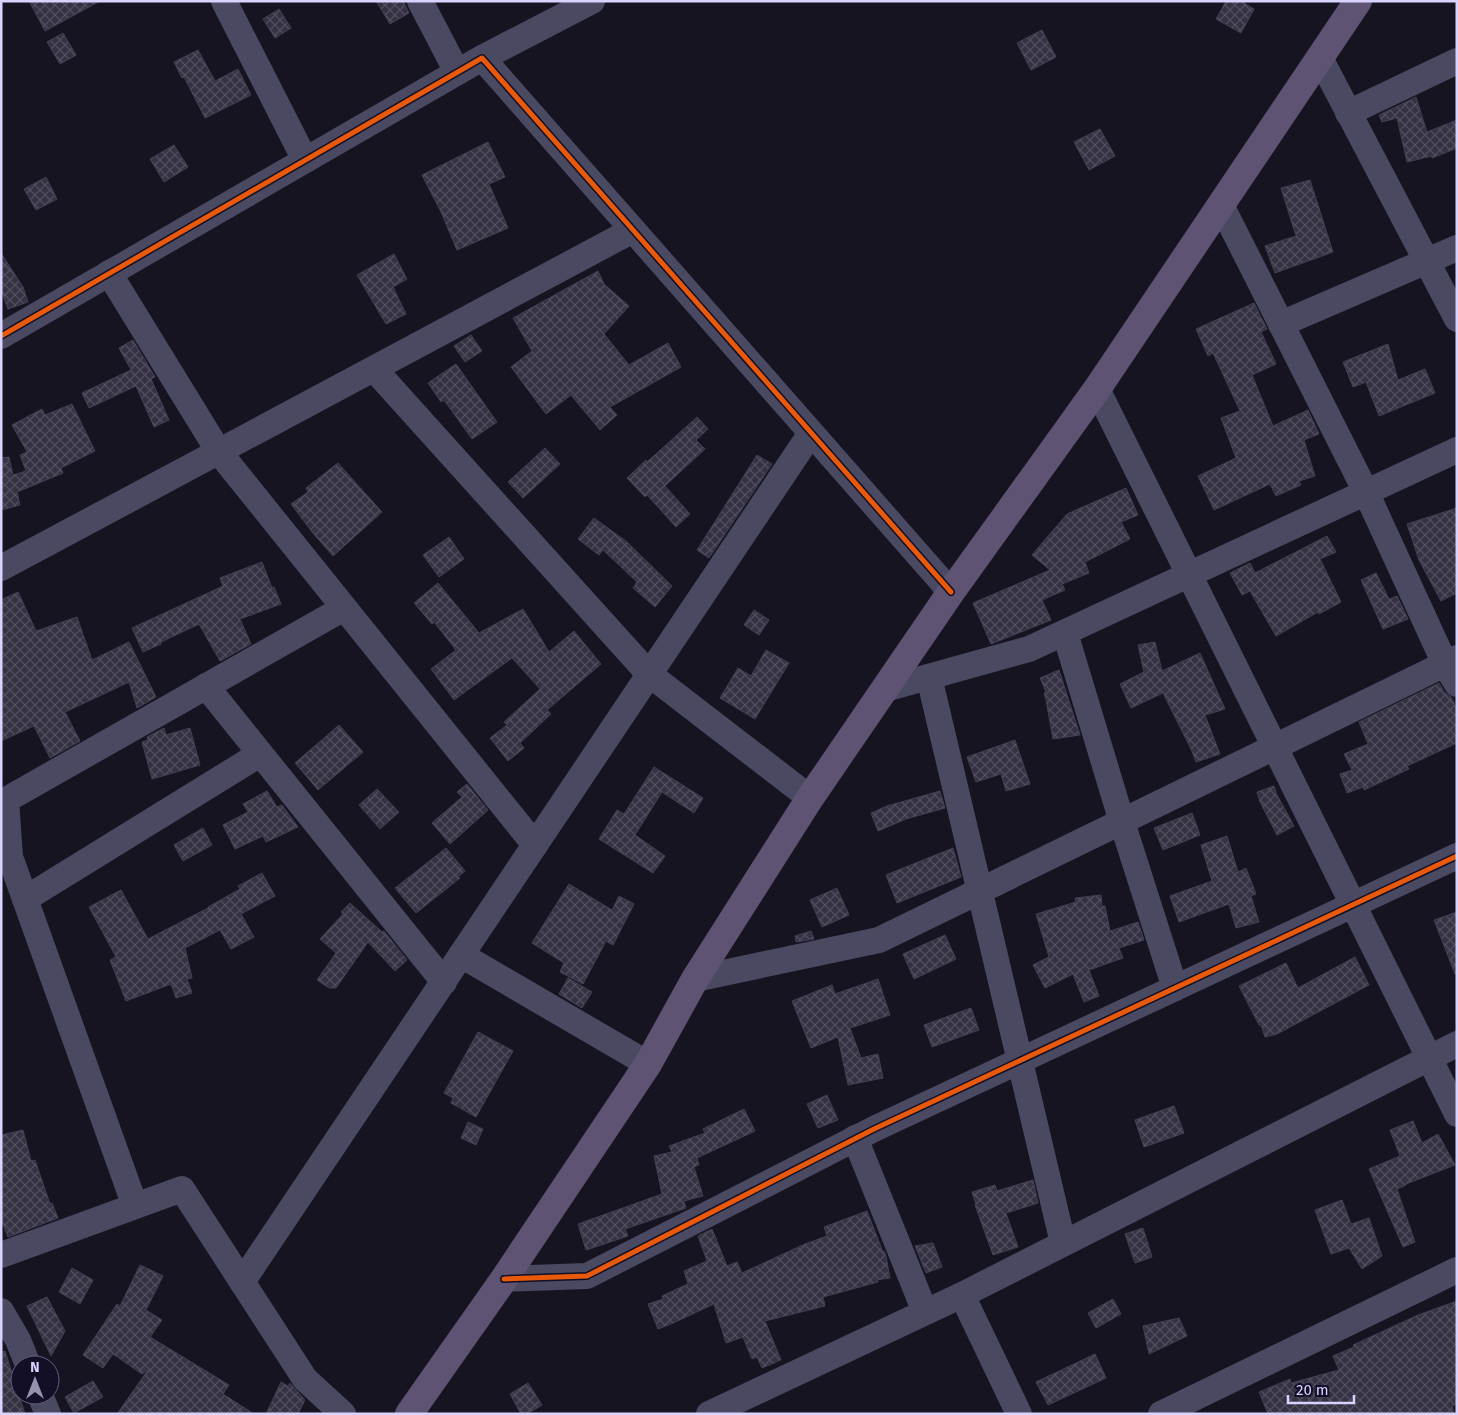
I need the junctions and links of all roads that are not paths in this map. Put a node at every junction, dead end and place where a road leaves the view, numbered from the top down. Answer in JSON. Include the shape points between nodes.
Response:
{"nodes":[{"id":1,"x":224,"y":1,"type":"edge"},
{"id":2,"x":420,"y":1,"type":"edge"},
{"id":3,"x":592,"y":1,"type":"edge"},
{"id":4,"x":1350,"y":5,"type":"edge"},
{"id":5,"x":482,"y":58,"type":"junction"},
{"id":6,"x":1320,"y":58,"type":"junction"},
{"id":7,"x":1457,"y":61,"type":"edge"},
{"id":8,"x":457,"y":72,"type":"junction"},
{"id":9,"x":1348,"y":113,"type":"junction"},
{"id":10,"x":306,"y":160,"type":"junction"},
{"id":11,"x":1221,"y":205,"type":"junction"},
{"id":12,"x":633,"y":230,"type":"junction"},
{"id":13,"x":1457,"y":248,"type":"edge"},
{"id":14,"x":1427,"y":262,"type":"junction"},
{"id":15,"x":109,"y":273,"type":"junction"},
{"id":16,"x":1457,"y":319,"type":"edge"},
{"id":17,"x":1281,"y":324,"type":"junction"},
{"id":18,"x":1,"y":336,"type":"edge"},
{"id":19,"x":374,"y":369,"type":"junction"},
{"id":20,"x":1097,"y":388,"type":"junction"},
{"id":21,"x":811,"y":433,"type":"junction"},
{"id":22,"x":1457,"y":450,"type":"edge"},
{"id":23,"x":219,"y":452,"type":"junction"},
{"id":24,"x":1366,"y":492,"type":"junction"},
{"id":25,"x":1,"y":568,"type":"edge"},
{"id":26,"x":1190,"y":575,"type":"junction"},
{"id":27,"x":951,"y":592,"type":"junction"},
{"id":28,"x":344,"y":608,"type":"junction"},
{"id":29,"x":1065,"y":633,"type":"junction"},
{"id":30,"x":1453,"y":669,"type":"edge"},
{"id":31,"x":649,"y":674,"type":"junction"},
{"id":32,"x":929,"y":677,"type":"junction"},
{"id":33,"x":206,"y":686,"type":"junction"},
{"id":34,"x":885,"y":689,"type":"junction"},
{"id":35,"x":1275,"y":747,"type":"junction"},
{"id":36,"x":260,"y":754,"type":"junction"},
{"id":37,"x":3,"y":798,"type":"edge"},
{"id":38,"x":810,"y":798,"type":"junction"},
{"id":39,"x":1122,"y":822,"type":"junction"},
{"id":40,"x":535,"y":845,"type":"junction"},
{"id":41,"x":1457,"y":856,"type":"edge"},
{"id":42,"x":979,"y":892,"type":"junction"},
{"id":43,"x":25,"y":899,"type":"junction"},
{"id":44,"x":1353,"y":904,"type":"junction"},
{"id":45,"x":461,"y":955,"type":"junction"},
{"id":46,"x":695,"y":979,"type":"junction"},
{"id":47,"x":444,"y":982,"type":"junction"},
{"id":48,"x":1175,"y":988,"type":"junction"},
{"id":49,"x":1457,"y":1044,"type":"edge"},
{"id":50,"x":1429,"y":1057,"type":"junction"},
{"id":51,"x":1020,"y":1060,"type":"junction"},
{"id":52,"x":648,"y":1064,"type":"junction"},
{"id":53,"x":1457,"y":1114,"type":"edge"},
{"id":54,"x":855,"y":1138,"type":"junction"},
{"id":55,"x":135,"y":1206,"type":"junction"},
{"id":56,"x":1063,"y":1244,"type":"junction"},
{"id":57,"x":1,"y":1255,"type":"edge"},
{"id":58,"x":1457,"y":1270,"type":"edge"},
{"id":59,"x":504,"y":1280,"type":"junction"},
{"id":60,"x":242,"y":1282,"type":"junction"},
{"id":61,"x":962,"y":1295,"type":"junction"},
{"id":62,"x":1,"y":1311,"type":"edge"},
{"id":63,"x":925,"y":1312,"type":"junction"},
{"id":64,"x":24,"y":1355,"type":"edge"},
{"id":65,"x":412,"y":1412,"type":"edge"},
{"id":66,"x":343,"y":1414,"type":"edge"},
{"id":67,"x":709,"y":1414,"type":"edge"},
{"id":68,"x":1019,"y":1414,"type":"edge"},
{"id":69,"x":1161,"y":1414,"type":"edge"}],
"edges":[{"from":1,"to":10,"type":"street"},
{"from":2,"to":8,"type":"street"},
{"from":3,"to":5,"type":"street"},
{"from":4,"to":6,"type":"main road"},
{"from":5,"to":8,"type":"street"},
{"from":5,"to":12,"type":"street"},
{"from":6,"to":9,"type":"street"},
{"from":6,"to":11,"type":"main road"},
{"from":7,"to":9,"type":"street"},
{"from":8,"to":10,"type":"street"},
{"from":9,"to":14,"type":"street"},
{"from":10,"to":15,"type":"street"},
{"from":11,"to":17,"type":"street"},
{"from":11,"to":20,"type":"main road"},
{"from":12,"to":19,"type":"street"},
{"from":12,"to":21,"type":"street"},
{"from":13,"to":14,"type":"street"},
{"from":14,"to":16,"type":"street"},
{"from":14,"to":17,"type":"street"},
{"from":15,"to":18,"type":"street"},
{"from":15,"to":23,"type":"street"},
{"from":17,"to":24,"type":"street"},
{"from":19,"to":23,"type":"street"},
{"from":19,"to":31,"type":"street"},
{"from":20,"to":26,"type":"street"},
{"from":20,"to":27,"type":"main road"},
{"from":21,"to":27,"type":"street"},
{"from":21,"to":31,"type":"street"},
{"from":22,"to":24,"type":"street"},
{"from":23,"to":25,"type":"street"},
{"from":23,"to":28,"type":"street"},
{"from":24,"to":26,"type":"street"},
{"from":24,"to":30,"type":"street"},
{"from":26,"to":29,"type":"street"},
{"from":26,"to":35,"type":"street"},
{"from":27,"to":34,"type":"main road"},
{"from":28,"to":33,"type":"street"},
{"from":28,"to":40,"type":"street"},
{"from":29,"to":32,"type":"street","via":[[1029,649]]},
{"from":29,"to":39,"type":"street"},
{"from":30,"to":35,"type":"street"},
{"from":31,"to":38,"type":"street"},
{"from":31,"to":40,"type":"street"},
{"from":32,"to":34,"type":"street"},
{"from":32,"to":42,"type":"street"},
{"from":33,"to":36,"type":"street"},
{"from":33,"to":37,"type":"street"},
{"from":34,"to":38,"type":"main road"},
{"from":35,"to":39,"type":"street"},
{"from":35,"to":44,"type":"street"},
{"from":36,"to":43,"type":"street"},
{"from":36,"to":47,"type":"street"},
{"from":37,"to":43,"type":"street","via":[[10,857]]},
{"from":38,"to":46,"type":"main road"},
{"from":39,"to":42,"type":"street"},
{"from":39,"to":48,"type":"street"},
{"from":40,"to":45,"type":"street"},
{"from":41,"to":44,"type":"street"},
{"from":42,"to":46,"type":"street","via":[[879,940]]},
{"from":42,"to":51,"type":"street"},
{"from":43,"to":55,"type":"street"},
{"from":44,"to":48,"type":"street"},
{"from":44,"to":50,"type":"street"},
{"from":45,"to":47,"type":"street"},
{"from":45,"to":52,"type":"street"},
{"from":46,"to":52,"type":"main road"},
{"from":47,"to":60,"type":"street"},
{"from":48,"to":51,"type":"street"},
{"from":49,"to":50,"type":"street"},
{"from":50,"to":53,"type":"street"},
{"from":50,"to":56,"type":"street"},
{"from":51,"to":54,"type":"street"},
{"from":51,"to":56,"type":"street"},
{"from":52,"to":59,"type":"main road"},
{"from":54,"to":59,"type":"street","via":[[587,1276]]},
{"from":54,"to":63,"type":"street"},
{"from":55,"to":57,"type":"street"},
{"from":55,"to":60,"type":"street","via":[[182,1190]]},
{"from":56,"to":61,"type":"street"},
{"from":58,"to":69,"type":"street"},
{"from":59,"to":65,"type":"main road"},
{"from":60,"to":66,"type":"street","via":[[305,1379]]},
{"from":61,"to":63,"type":"street"},
{"from":61,"to":68,"type":"street"},
{"from":62,"to":64,"type":"street"},
{"from":63,"to":67,"type":"street"}]}
